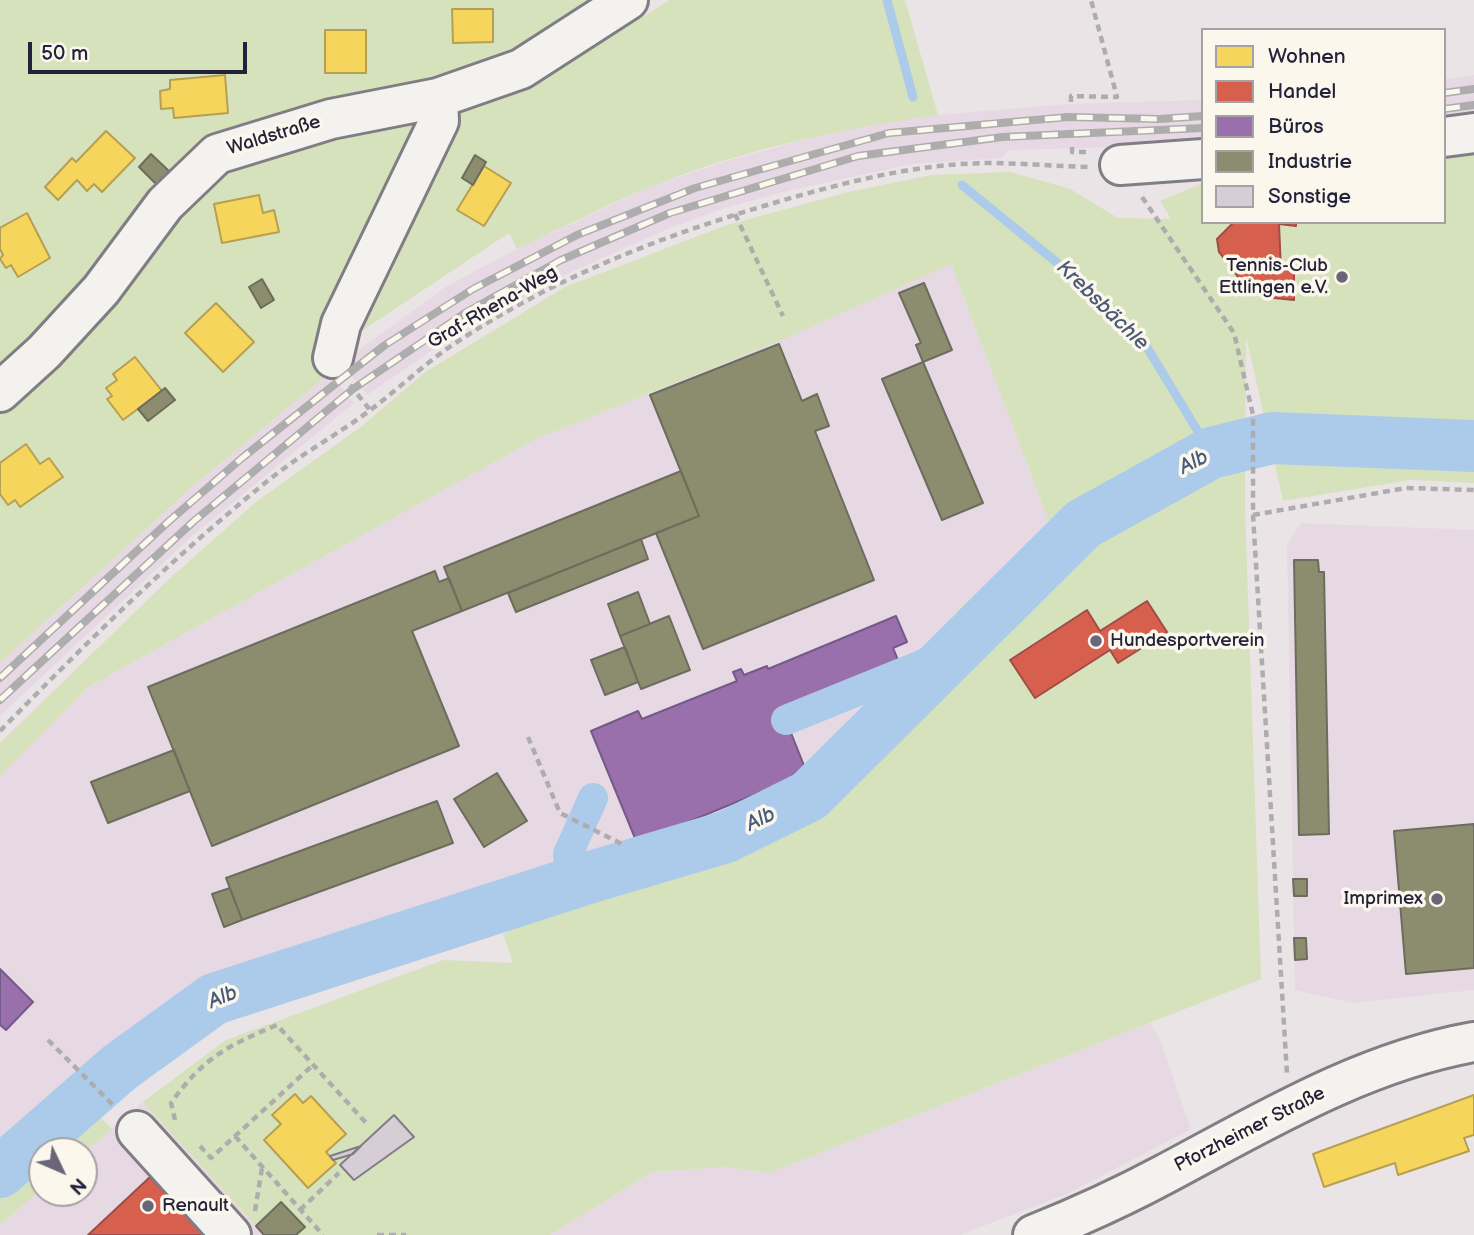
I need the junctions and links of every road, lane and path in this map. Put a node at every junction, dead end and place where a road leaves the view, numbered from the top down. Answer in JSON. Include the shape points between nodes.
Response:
{"nodes":[{"id":1,"x":628,"y":0,"type":"edge"},
{"id":2,"x":1091,"y":0,"type":"edge"},
{"id":3,"x":438,"y":98,"type":"junction"},
{"id":4,"x":1071,"y":102,"type":"dead end"},
{"id":5,"x":1474,"y":133,"type":"edge"},
{"id":6,"x":1446,"y":137,"type":"edge"},
{"id":7,"x":1072,"y":147,"type":"dead end"},
{"id":8,"x":1076,"y":152,"type":"dead end"},
{"id":9,"x":1201,"y":159,"type":"edge"},
{"id":10,"x":1120,"y":165,"type":"junction"},
{"id":11,"x":735,"y":215,"type":"junction"},
{"id":12,"x":783,"y":316,"type":"dead end"},
{"id":13,"x":333,"y":358,"type":"dead end"},
{"id":14,"x":0,"y":392,"type":"edge"},
{"id":15,"x":1474,"y":491,"type":"edge"},
{"id":16,"x":1253,"y":515,"type":"junction"},
{"id":17,"x":0,"y":731,"type":"edge"},
{"id":18,"x":528,"y":737,"type":"dead end"},
{"id":19,"x":622,"y":844,"type":"dead end"},
{"id":20,"x":48,"y":1040,"type":"dead end"},
{"id":21,"x":1474,"y":1042,"type":"edge"},
{"id":22,"x":313,"y":1065,"type":"junction"},
{"id":23,"x":1289,"y":1084,"type":"dead end"},
{"id":24,"x":106,"y":1098,"type":"dead end"},
{"id":25,"x":367,"y":1124,"type":"dead end"},
{"id":26,"x":183,"y":1128,"type":"dead end"},
{"id":27,"x":137,"y":1131,"type":"dead end"},
{"id":28,"x":235,"y":1136,"type":"junction"},
{"id":29,"x":192,"y":1138,"type":"dead end"},
{"id":30,"x":262,"y":1167,"type":"junction"},
{"id":31,"x":339,"y":1173,"type":"dead end"},
{"id":32,"x":300,"y":1210,"type":"junction"},
{"id":33,"x":240,"y":1227,"type":"edge"},
{"id":34,"x":323,"y":1235,"type":"edge"},
{"id":35,"x":377,"y":1235,"type":"edge"},
{"id":36,"x":406,"y":1235,"type":"edge"},
{"id":37,"x":1033,"y":1235,"type":"edge"}],
"edges":[{"from":1,"to":3,"type":"street","name":"Waldstraße","via":[[521,69]]},
{"from":2,"to":4,"type":"path","via":[[1117,97],[1071,96]]},
{"from":3,"to":13,"type":"street","via":[[439,121],[341,324]]},
{"from":3,"to":14,"type":"street","name":"Waldstraße","via":[[331,119],[217,154],[165,204],[101,290]]},
{"from":5,"to":6,"type":"street"},
{"from":7,"to":8,"type":"path"},
{"from":9,"to":10,"type":"street"},
{"from":10,"to":11,"type":"path","name":"Graf-Rhena-Weg","via":[[984,163],[912,170],[822,188]]},
{"from":10,"to":16,"type":"path","via":[[1234,333],[1253,415]]},
{"from":11,"to":12,"type":"path"},
{"from":11,"to":17,"type":"path","name":"Graf-Rhena-Weg","via":[[668,235],[583,272],[417,369],[370,410],[270,479],[194,544]]},
{"from":15,"to":16,"type":"path","via":[[1406,488]]},
{"from":16,"to":23,"type":"path"},
{"from":18,"to":19,"type":"path","via":[[560,813]]},
{"from":20,"to":24,"type":"path"},
{"from":21,"to":37,"type":"street","name":"Pforzheimer Straße","via":[[1405,1060],[1327,1090],[1162,1176]]},
{"from":22,"to":25,"type":"path"},
{"from":22,"to":26,"type":"path","via":[[277,1025],[227,1046],[191,1074],[171,1103],[174,1118]]},
{"from":22,"to":28,"type":"path"},
{"from":27,"to":33,"type":"street"},
{"from":28,"to":29,"type":"path","via":[[211,1158]]},
{"from":28,"to":30,"type":"path"},
{"from":30,"to":32,"type":"path"},
{"from":30,"to":33,"type":"path","via":[[257,1203]]},
{"from":31,"to":32,"type":"path"},
{"from":32,"to":34,"type":"path"},
{"from":35,"to":36,"type":"path"}]}
